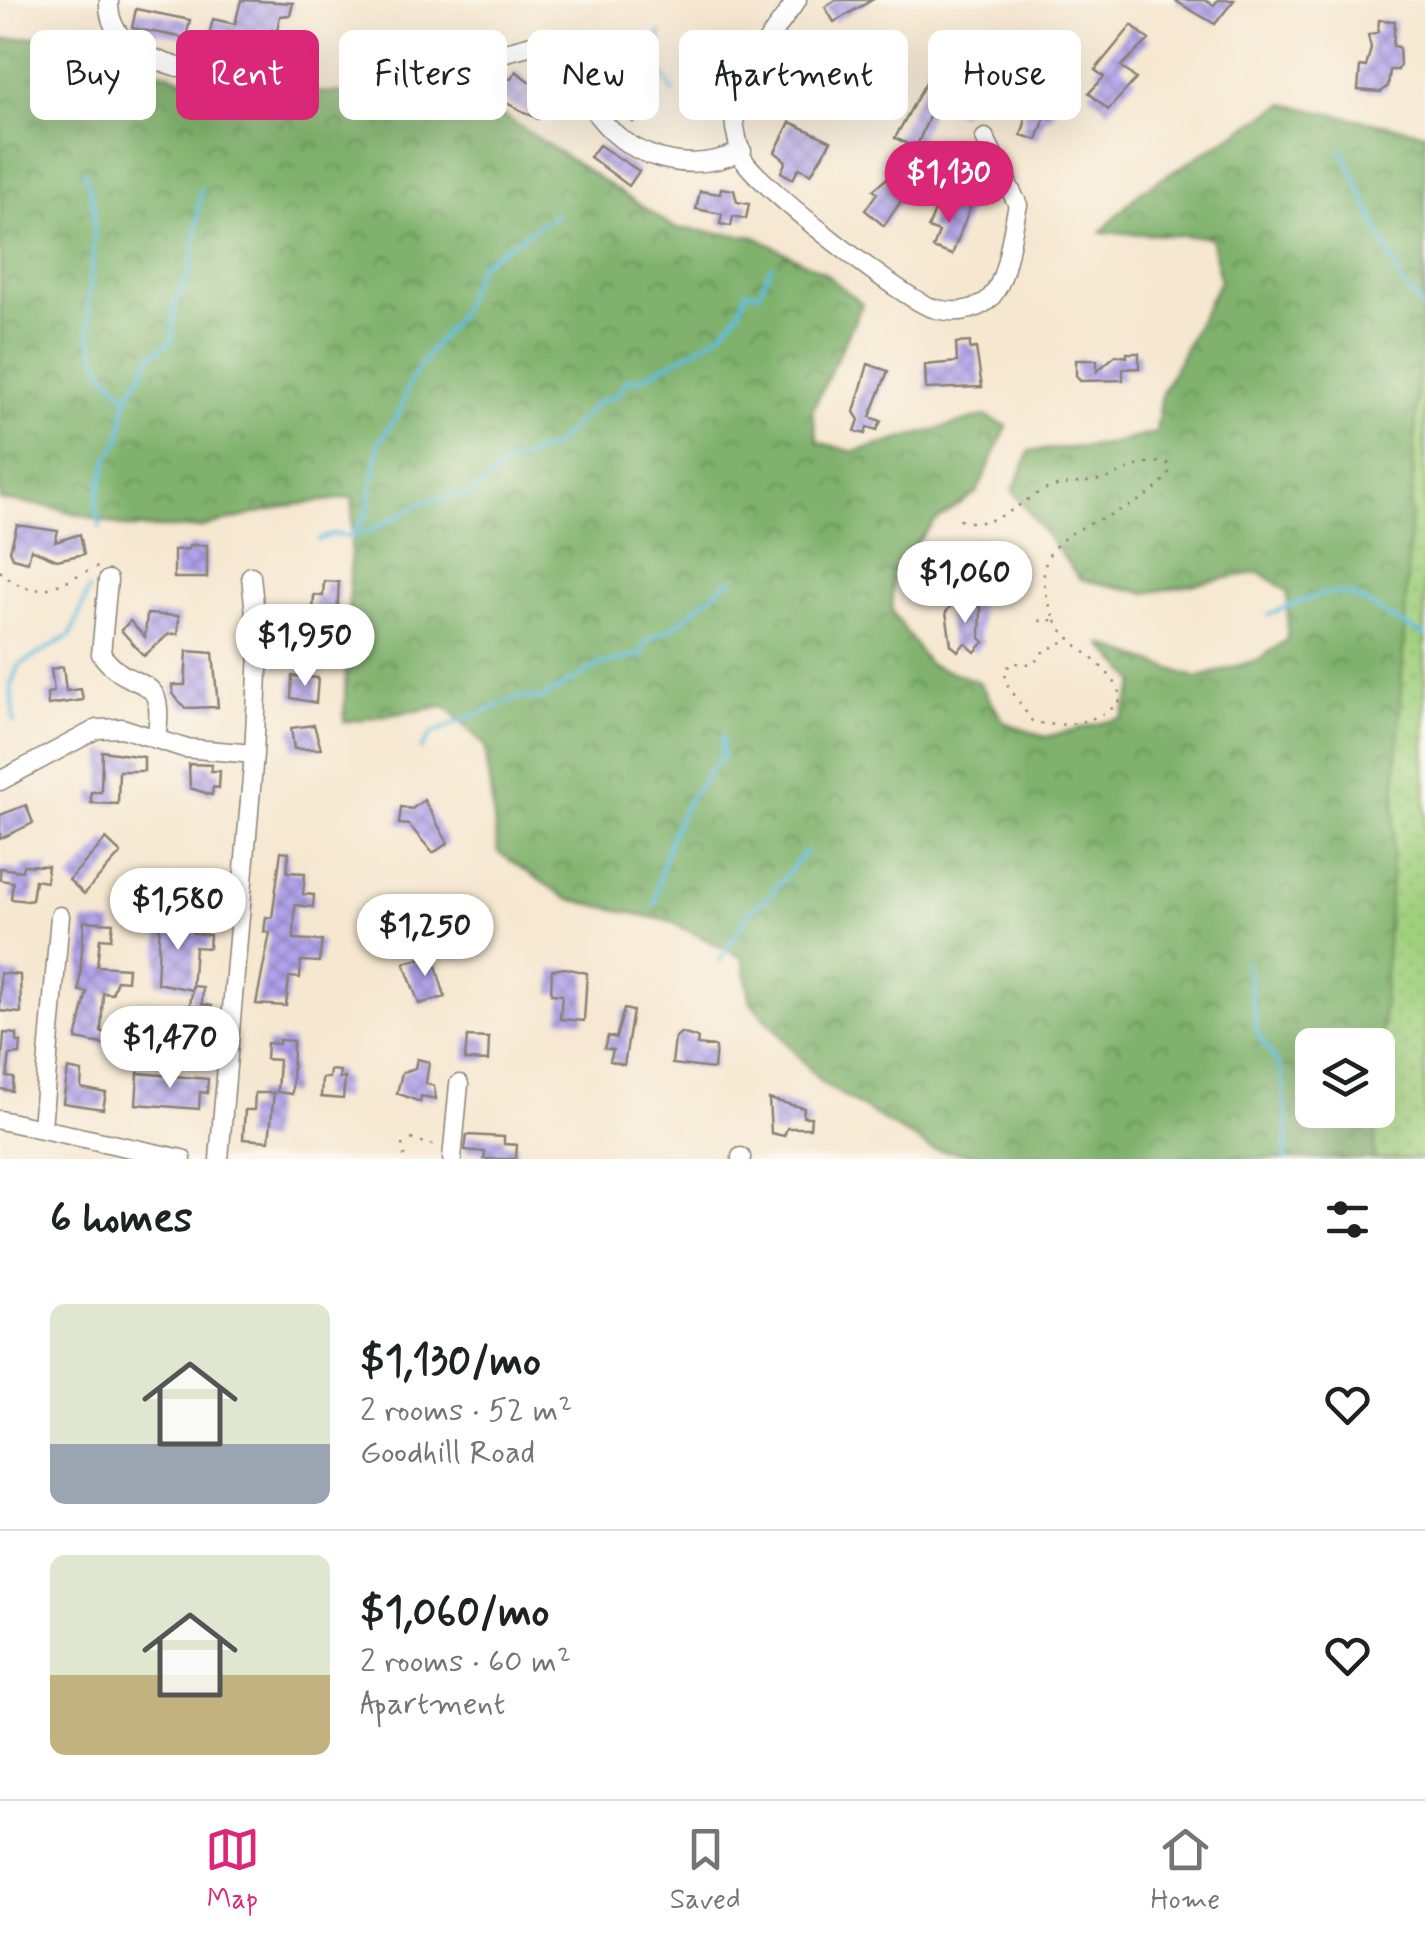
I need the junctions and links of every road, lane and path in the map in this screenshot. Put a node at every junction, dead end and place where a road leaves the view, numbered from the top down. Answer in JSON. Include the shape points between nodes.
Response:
{"nodes":[{"id":1,"x":109,"y":0,"type":"edge"},
{"id":2,"x":797,"y":0,"type":"edge"},
{"id":3,"x":507,"y":52,"type":"edge"},
{"id":4,"x":176,"y":66,"type":"edge"},
{"id":5,"x":985,"y":138,"type":"dead end"},
{"id":6,"x":742,"y":151,"type":"junction"},
{"id":7,"x":959,"y":520,"type":"dead end"},
{"id":8,"x":0,"y":572,"type":"edge"},
{"id":9,"x":105,"y":572,"type":"joint"},
{"id":10,"x":251,"y":576,"type":"dead end"},
{"id":11,"x":1036,"y":620,"type":"dead end"},
{"id":12,"x":1056,"y":620,"type":"junction"},
{"id":13,"x":1066,"y":640,"type":"junction"},
{"id":14,"x":156,"y":739,"type":"junction"},
{"id":15,"x":254,"y":754,"type":"junction"},
{"id":16,"x":0,"y":781,"type":"edge"},
{"id":17,"x":60,"y":916,"type":"dead end"},
{"id":18,"x":458,"y":1084,"type":"dead end"},
{"id":19,"x":0,"y":1120,"type":"edge"},
{"id":20,"x":42,"y":1127,"type":"junction"},
{"id":21,"x":411,"y":1139,"type":"dead end"},
{"id":22,"x":402,"y":1144,"type":"dead end"},
{"id":23,"x":436,"y":1146,"type":"dead end"},
{"id":24,"x":182,"y":1159,"type":"edge"},
{"id":25,"x":219,"y":1159,"type":"edge"},
{"id":26,"x":406,"y":1159,"type":"edge"},
{"id":27,"x":452,"y":1159,"type":"edge"}],
"edges":[{"from":1,"to":4,"type":"street","via":[[124,42]]},
{"from":2,"to":6,"type":"street","via":[[739,94],[735,126]]},
{"from":3,"to":6,"type":"street","via":[[536,44],[562,58],[591,106],[640,152],[700,165]]},
{"from":5,"to":6,"type":"street","via":[[1018,205],[1006,270],[988,302],[960,312],[931,308],[876,274],[766,182]]},
{"from":7,"to":12,"type":"path","via":[[1004,518],[1059,486],[1106,478],[1151,460],[1168,463],[1164,482],[1058,540],[1043,574]]},
{"from":8,"to":9,"type":"path","via":[[27,590],[47,591]]},
{"from":9,"to":14,"type":"street","via":[[101,654],[156,694]]},
{"from":10,"to":15,"type":"street","via":[[258,652]]},
{"from":11,"to":12,"type":"path"},
{"from":12,"to":13,"type":"path"},
{"from":13,"to":13,"type":"path","via":[[1094,660],[1121,700],[1089,718],[1052,725],[1032,721],[1005,681],[1006,669],[1034,664],[1040,653]]},
{"from":14,"to":15,"type":"street"},
{"from":14,"to":16,"type":"street","via":[[122,728],[97,730]]},
{"from":15,"to":25,"type":"street"},
{"from":17,"to":20,"type":"street"},
{"from":18,"to":27,"type":"street"},
{"from":19,"to":20,"type":"street"},
{"from":20,"to":24,"type":"street"},
{"from":21,"to":23,"type":"path"},
{"from":22,"to":26,"type":"path"}]}
